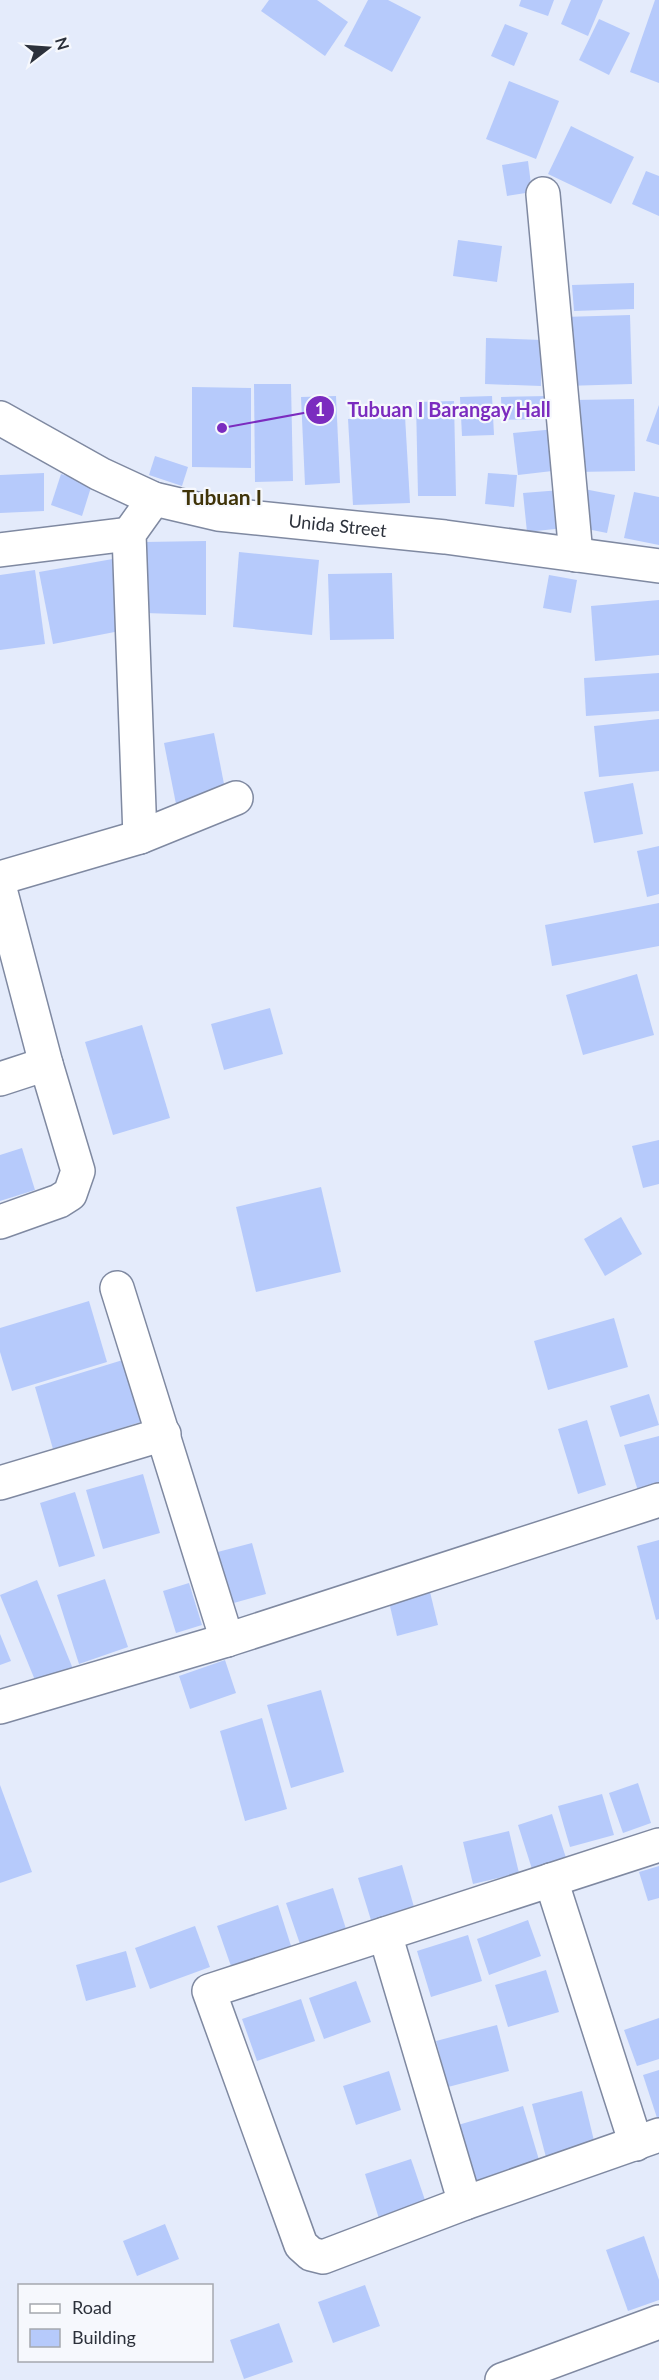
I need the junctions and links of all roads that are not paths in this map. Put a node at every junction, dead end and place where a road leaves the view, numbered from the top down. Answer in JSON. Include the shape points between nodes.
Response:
{"nodes":[{"id":1,"x":543,"y":194,"type":"dead end"},
{"id":2,"x":0,"y":418,"type":"edge"},
{"id":3,"x":154,"y":499,"type":"junction"},
{"id":4,"x":129,"y":534,"type":"junction"},
{"id":5,"x":0,"y":550,"type":"edge"},
{"id":6,"x":576,"y":555,"type":"junction"},
{"id":7,"x":659,"y":566,"type":"edge"},
{"id":8,"x":236,"y":798,"type":"dead end"},
{"id":9,"x":140,"y":837,"type":"junction"},
{"id":10,"x":0,"y":878,"type":"edge"},
{"id":11,"x":0,"y":889,"type":"edge"},
{"id":12,"x":46,"y":1064,"type":"junction"},
{"id":13,"x":0,"y":1078,"type":"edge"},
{"id":14,"x":0,"y":1222,"type":"edge"},
{"id":15,"x":117,"y":1288,"type":"dead end"},
{"id":16,"x":164,"y":1434,"type":"junction"},
{"id":17,"x":0,"y":1484,"type":"edge"},
{"id":18,"x":659,"y":1500,"type":"edge"},
{"id":19,"x":227,"y":1640,"type":"junction"},
{"id":20,"x":0,"y":1707,"type":"edge"},
{"id":21,"x":659,"y":1845,"type":"edge"},
{"id":22,"x":551,"y":1880,"type":"junction"},
{"id":23,"x":385,"y":1934,"type":"junction"},
{"id":24,"x":647,"y":2140,"type":"edge"},
{"id":25,"x":465,"y":2203,"type":"junction"},
{"id":26,"x":659,"y":2322,"type":"edge"},
{"id":27,"x":502,"y":2380,"type":"edge"}],
"edges":[{"from":1,"to":6,"type":"street"},
{"from":2,"to":3,"type":"street","name":"Unida Street","via":[[100,474]]},
{"from":3,"to":4,"type":"street"},
{"from":3,"to":6,"type":"street","name":"Unida Street","via":[[218,514]]},
{"from":4,"to":5,"type":"street"},
{"from":4,"to":9,"type":"street"},
{"from":6,"to":7,"type":"street","name":"Unida Street"},
{"from":8,"to":9,"type":"street"},
{"from":9,"to":10,"type":"street"},
{"from":11,"to":12,"type":"street"},
{"from":12,"to":13,"type":"street"},
{"from":12,"to":14,"type":"street","via":[[78,1171],[75,1182],[70,1194],[59,1202]]},
{"from":15,"to":16,"type":"street"},
{"from":16,"to":17,"type":"street"},
{"from":16,"to":19,"type":"street"},
{"from":18,"to":19,"type":"street"},
{"from":19,"to":20,"type":"street"},
{"from":21,"to":22,"type":"street"},
{"from":22,"to":23,"type":"street"},
{"from":22,"to":24,"type":"street"},
{"from":23,"to":25,"type":"street"},
{"from":23,"to":25,"type":"street","via":[[209,1991],[301,2245],[311,2254],[323,2257]]},
{"from":24,"to":25,"type":"street"},
{"from":26,"to":27,"type":"street"}]}
